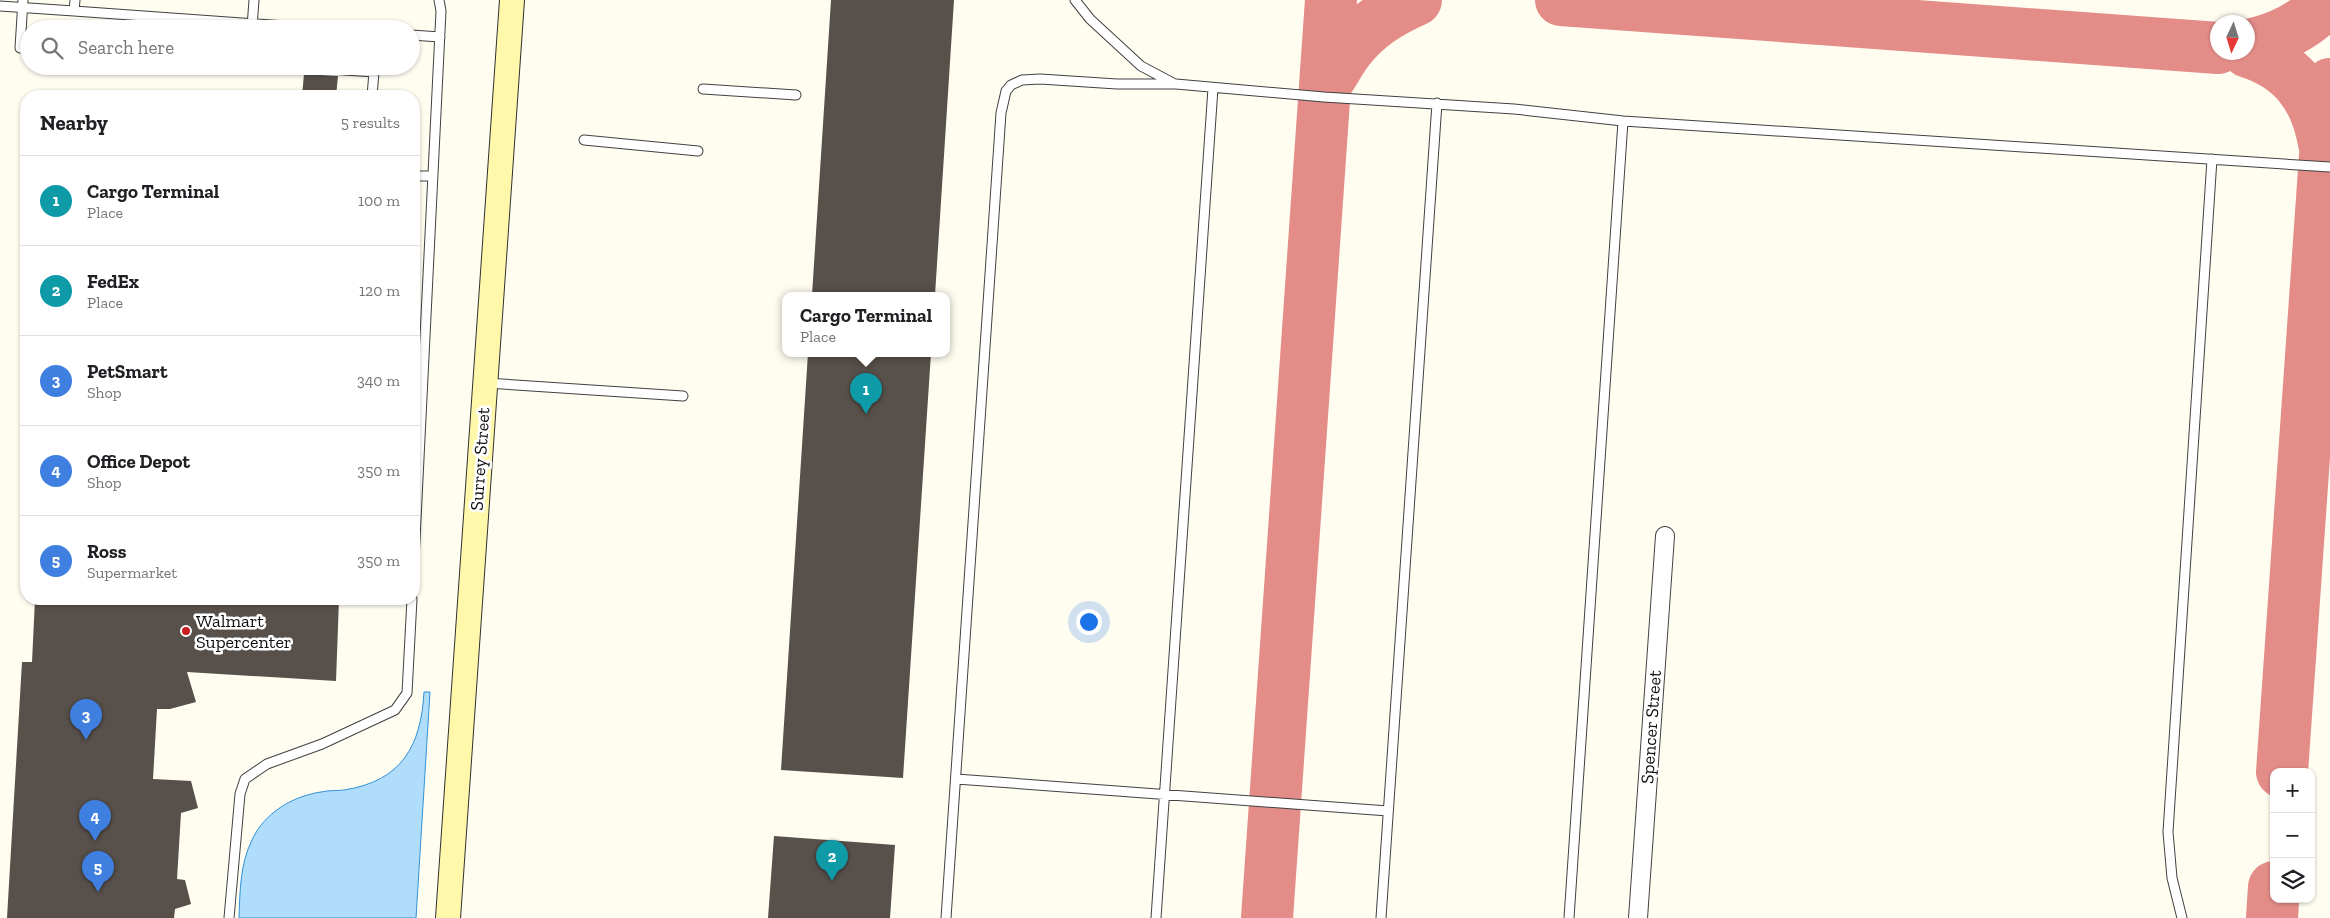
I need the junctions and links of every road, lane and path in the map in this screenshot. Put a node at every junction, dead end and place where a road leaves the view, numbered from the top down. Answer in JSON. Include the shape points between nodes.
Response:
{"nodes":[{"id":1,"x":76,"y":0,"type":"edge"},
{"id":2,"x":254,"y":0,"type":"edge"},
{"id":3,"x":439,"y":0,"type":"edge"},
{"id":4,"x":512,"y":0,"type":"edge"},
{"id":5,"x":1075,"y":0,"type":"edge"},
{"id":6,"x":22,"y":4,"type":"edge"},
{"id":7,"x":0,"y":6,"type":"edge"},
{"id":8,"x":74,"y":11,"type":"junction"},
{"id":9,"x":21,"y":20,"type":"edge"},
{"id":10,"x":181,"y":20,"type":"edge"},
{"id":11,"x":252,"y":20,"type":"edge"},
{"id":12,"x":420,"y":36,"type":"edge"},
{"id":13,"x":440,"y":37,"type":"junction"},
{"id":14,"x":374,"y":75,"type":"edge"},
{"id":15,"x":1176,"y":84,"type":"junction"},
{"id":16,"x":1213,"y":88,"type":"junction"},
{"id":17,"x":703,"y":89,"type":"dead end"},
{"id":18,"x":372,"y":90,"type":"edge"},
{"id":19,"x":796,"y":95,"type":"dead end"},
{"id":20,"x":1437,"y":103,"type":"junction"},
{"id":21,"x":1623,"y":121,"type":"junction"},
{"id":22,"x":584,"y":140,"type":"dead end"},
{"id":23,"x":698,"y":151,"type":"dead end"},
{"id":24,"x":2212,"y":159,"type":"junction"},
{"id":25,"x":2330,"y":167,"type":"edge"},
{"id":26,"x":420,"y":176,"type":"edge"},
{"id":27,"x":433,"y":176,"type":"junction"},
{"id":28,"x":485,"y":383,"type":"junction"},
{"id":29,"x":683,"y":396,"type":"dead end"},
{"id":30,"x":420,"y":439,"type":"edge"},
{"id":31,"x":1664,"y":536,"type":"dead end"},
{"id":32,"x":412,"y":605,"type":"edge"},
{"id":33,"x":956,"y":779,"type":"junction"},
{"id":34,"x":1164,"y":795,"type":"junction"},
{"id":35,"x":1388,"y":811,"type":"junction"},
{"id":36,"x":229,"y":918,"type":"edge"},
{"id":37,"x":448,"y":918,"type":"edge"},
{"id":38,"x":946,"y":918,"type":"edge"},
{"id":39,"x":1156,"y":918,"type":"edge"},
{"id":40,"x":1381,"y":918,"type":"edge"},
{"id":41,"x":1569,"y":918,"type":"edge"},
{"id":42,"x":1638,"y":918,"type":"edge"},
{"id":43,"x":2182,"y":918,"type":"edge"}],
"edges":[{"from":1,"to":8,"type":"lane"},
{"from":2,"to":11,"type":"lane"},
{"from":3,"to":13,"type":"lane"},
{"from":4,"to":28,"type":"street","name":"Surrey Street"},
{"from":5,"to":15,"type":"lane","via":[[1090,19],[1140,66]]},
{"from":6,"to":7,"type":"lane"},
{"from":6,"to":8,"type":"lane"},
{"from":6,"to":9,"type":"lane"},
{"from":8,"to":10,"type":"lane"},
{"from":12,"to":13,"type":"lane"},
{"from":13,"to":27,"type":"lane"},
{"from":14,"to":18,"type":"lane"},
{"from":15,"to":16,"type":"lane"},
{"from":15,"to":33,"type":"lane","via":[[1040,79],[1022,80],[1011,85],[1006,92],[1001,113]]},
{"from":16,"to":20,"type":"lane"},
{"from":16,"to":34,"type":"lane"},
{"from":17,"to":19,"type":"lane"},
{"from":20,"to":21,"type":"lane"},
{"from":20,"to":35,"type":"lane"},
{"from":21,"to":24,"type":"lane"},
{"from":21,"to":41,"type":"lane"},
{"from":22,"to":23,"type":"lane"},
{"from":24,"to":25,"type":"lane"},
{"from":24,"to":43,"type":"lane","via":[[2168,832],[2172,878]]},
{"from":26,"to":27,"type":"lane"},
{"from":27,"to":30,"type":"lane"},
{"from":28,"to":29,"type":"lane"},
{"from":28,"to":37,"type":"street","name":"Surrey Street"},
{"from":31,"to":42,"type":"street","name":"Spencer Street"},
{"from":32,"to":36,"type":"lane","via":[[407,693],[395,710],[322,744],[267,764],[245,779],[240,794]]},
{"from":33,"to":34,"type":"lane"},
{"from":33,"to":38,"type":"lane"},
{"from":34,"to":35,"type":"lane"},
{"from":34,"to":39,"type":"lane"},
{"from":35,"to":40,"type":"lane"}]}
